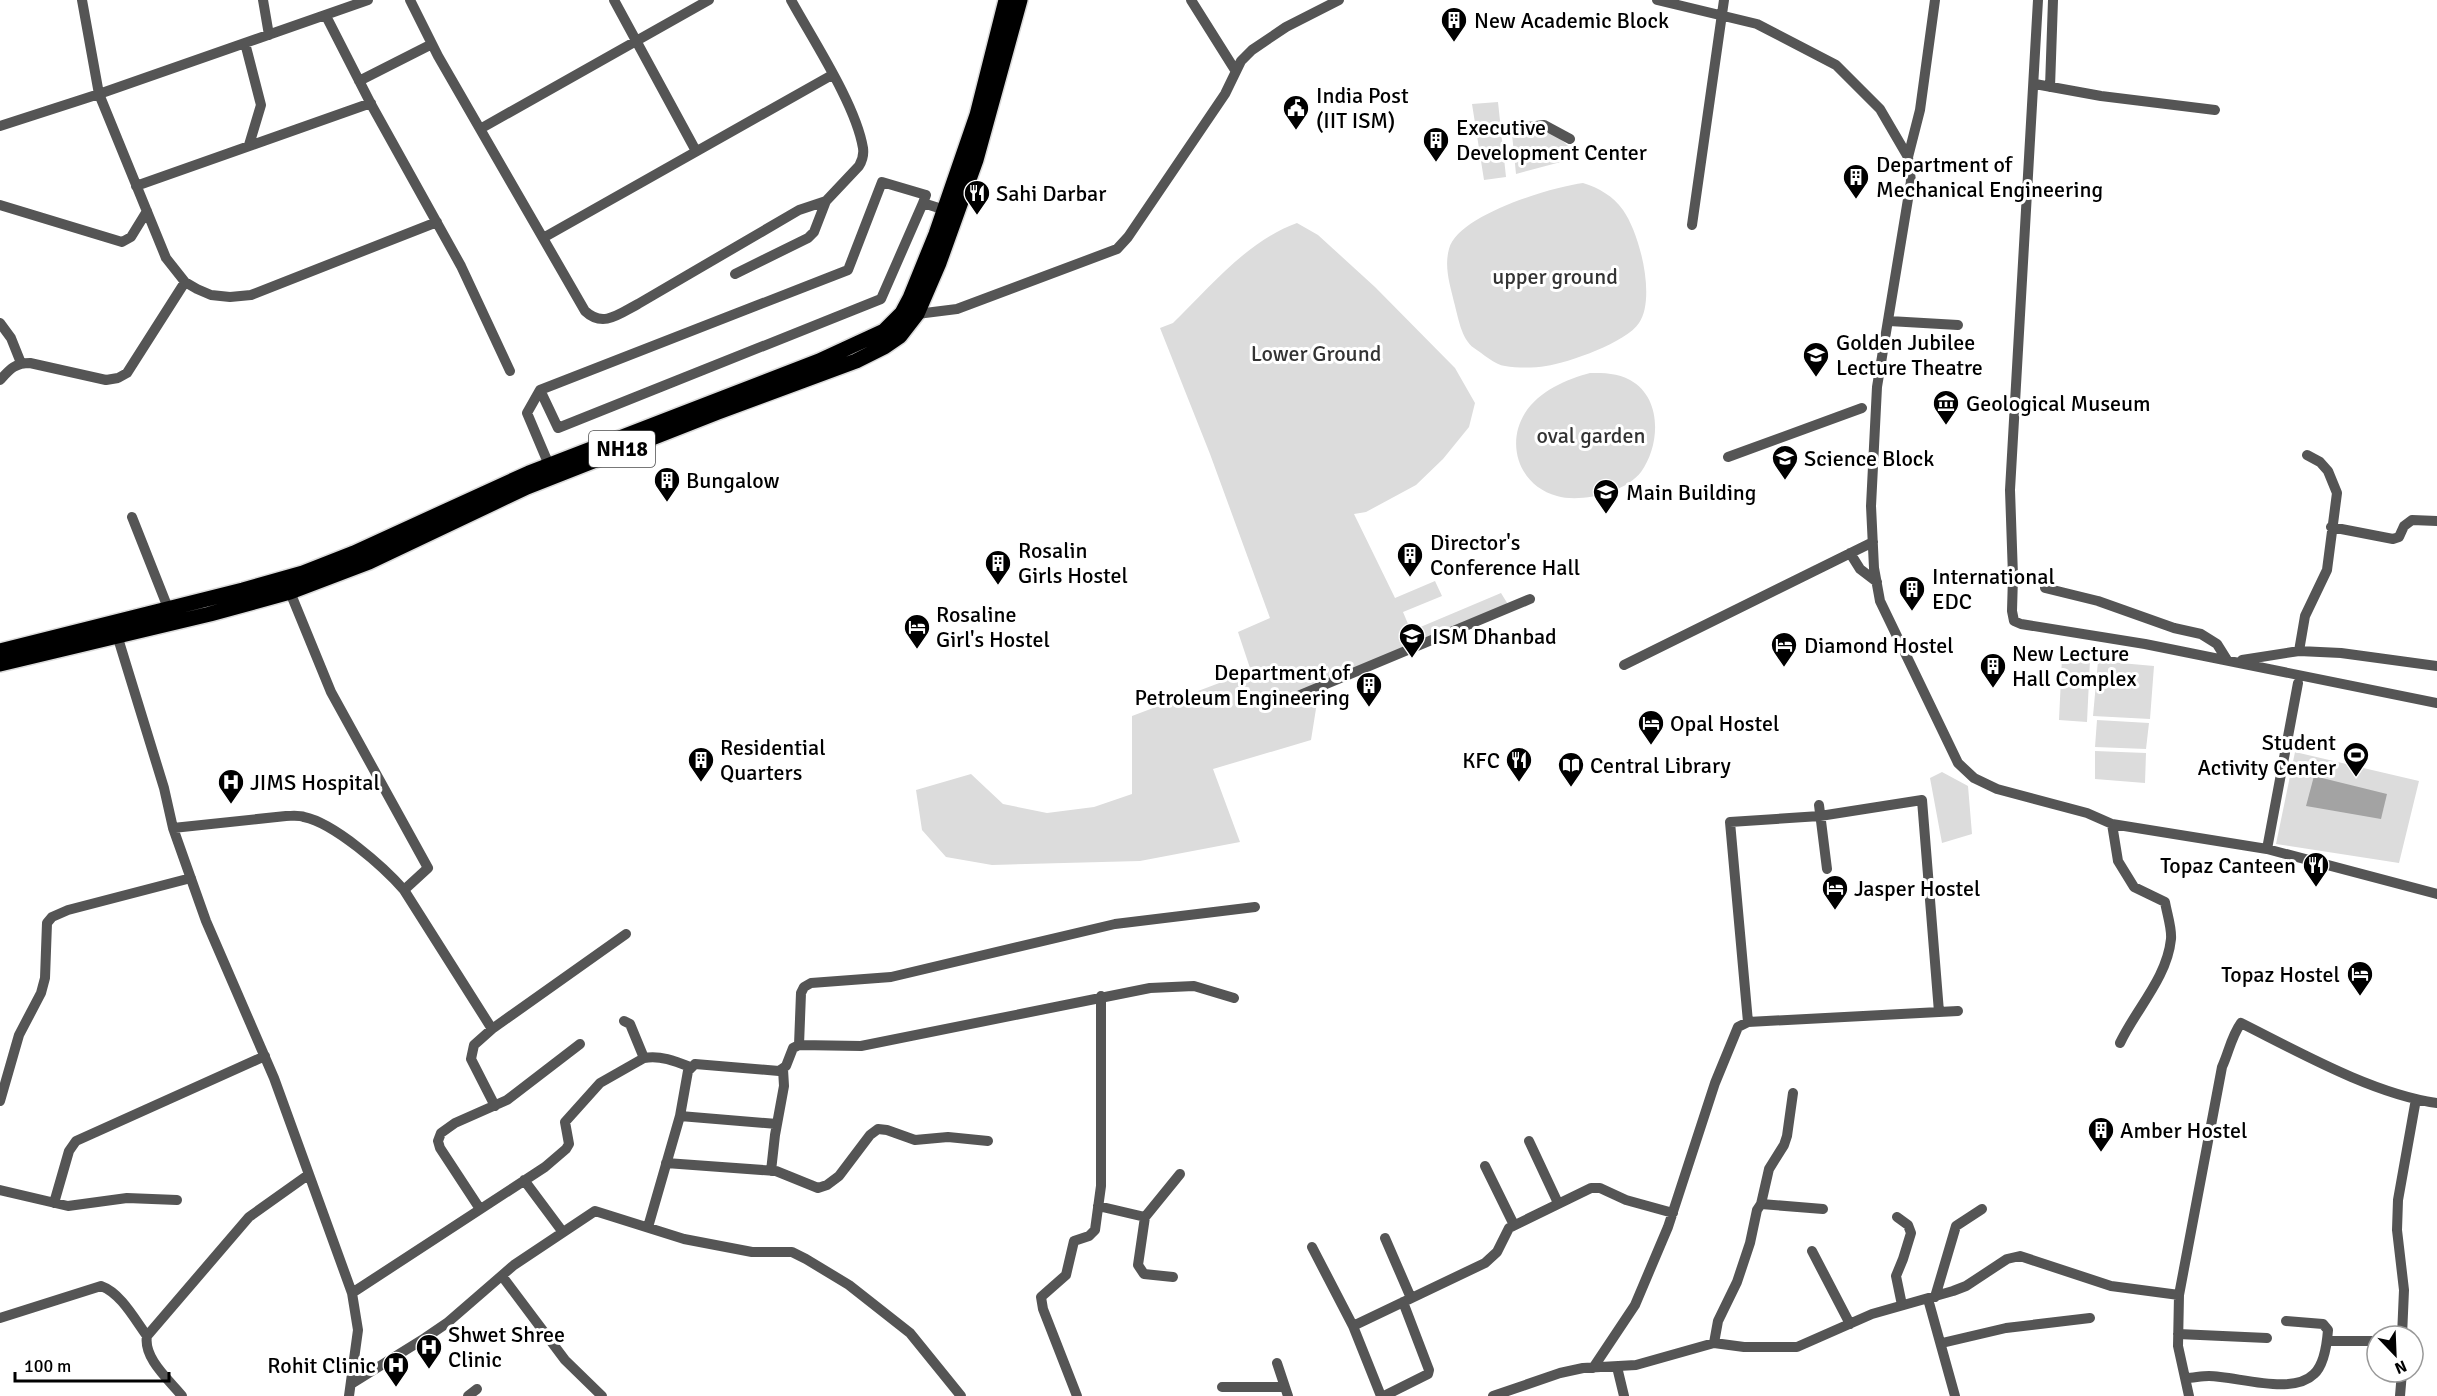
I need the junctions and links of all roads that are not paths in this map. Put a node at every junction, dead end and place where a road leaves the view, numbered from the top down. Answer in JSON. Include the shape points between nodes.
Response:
{"nodes":[{"id":1,"x":82,"y":0,"type":"edge"},
{"id":2,"x":263,"y":0,"type":"edge"},
{"id":3,"x":368,"y":0,"type":"edge"},
{"id":4,"x":410,"y":0,"type":"edge"},
{"id":5,"x":614,"y":0,"type":"edge"},
{"id":6,"x":709,"y":0,"type":"edge"},
{"id":7,"x":791,"y":0,"type":"edge"},
{"id":8,"x":1006,"y":0,"type":"edge"},
{"id":9,"x":1020,"y":0,"type":"edge"},
{"id":10,"x":1191,"y":0,"type":"edge"},
{"id":11,"x":1339,"y":0,"type":"edge"},
{"id":12,"x":1658,"y":0,"type":"edge"},
{"id":13,"x":1724,"y":0,"type":"edge"},
{"id":14,"x":1935,"y":0,"type":"edge"},
{"id":15,"x":2038,"y":0,"type":"edge"},
{"id":16,"x":2053,"y":0,"type":"edge"},
{"id":17,"x":1720,"y":15,"type":"junction"},
{"id":18,"x":326,"y":16,"type":"junction"},
{"id":19,"x":269,"y":35,"type":"junction"},
{"id":20,"x":635,"y":40,"type":"junction"},
{"id":21,"x":245,"y":43,"type":"junction"},
{"id":22,"x":432,"y":44,"type":"junction"},
{"id":23,"x":1235,"y":70,"type":"junction"},
{"id":24,"x":832,"y":75,"type":"junction"},
{"id":25,"x":359,"y":81,"type":"junction"},
{"id":26,"x":2035,"y":84,"type":"junction"},
{"id":27,"x":2050,"y":87,"type":"junction"},
{"id":28,"x":99,"y":94,"type":"junction"},
{"id":29,"x":370,"y":103,"type":"junction"},
{"id":30,"x":2215,"y":110,"type":"dead end"},
{"id":31,"x":0,"y":126,"type":"edge"},
{"id":32,"x":480,"y":129,"type":"junction"},
{"id":33,"x":1505,"y":130,"type":"dead end"},
{"id":34,"x":1570,"y":139,"type":"dead end"},
{"id":35,"x":249,"y":145,"type":"junction"},
{"id":36,"x":696,"y":151,"type":"junction"},
{"id":37,"x":1908,"y":157,"type":"junction"},
{"id":38,"x":136,"y":186,"type":"junction"},
{"id":39,"x":826,"y":201,"type":"junction"},
{"id":40,"x":922,"y":203,"type":"junction"},
{"id":41,"x":0,"y":205,"type":"edge"},
{"id":42,"x":945,"y":210,"type":"junction"},
{"id":43,"x":147,"y":211,"type":"junction"},
{"id":44,"x":437,"y":222,"type":"junction"},
{"id":45,"x":1692,"y":225,"type":"dead end"},
{"id":46,"x":543,"y":238,"type":"junction"},
{"id":47,"x":735,"y":274,"type":"dead end"},
{"id":48,"x":185,"y":282,"type":"junction"},
{"id":49,"x":917,"y":314,"type":"junction"},
{"id":50,"x":1889,"y":321,"type":"junction"},
{"id":51,"x":0,"y":323,"type":"edge"},
{"id":52,"x":1958,"y":325,"type":"dead end"},
{"id":53,"x":21,"y":363,"type":"junction"},
{"id":54,"x":510,"y":371,"type":"dead end"},
{"id":55,"x":0,"y":380,"type":"edge"},
{"id":56,"x":540,"y":390,"type":"junction"},
{"id":57,"x":1862,"y":408,"type":"dead end"},
{"id":58,"x":2307,"y":455,"type":"dead end"},
{"id":59,"x":1728,"y":457,"type":"dead end"},
{"id":60,"x":549,"y":465,"type":"junction"},
{"id":61,"x":132,"y":517,"type":"dead end"},
{"id":62,"x":2437,"y":521,"type":"edge"},
{"id":63,"x":2331,"y":527,"type":"junction"},
{"id":64,"x":1873,"y":542,"type":"junction"},
{"id":65,"x":1850,"y":554,"type":"junction"},
{"id":66,"x":1876,"y":582,"type":"junction"},
{"id":67,"x":2046,"y":588,"type":"dead end"},
{"id":68,"x":290,"y":592,"type":"junction"},
{"id":69,"x":1530,"y":599,"type":"dead end"},
{"id":70,"x":168,"y":608,"type":"junction"},
{"id":71,"x":117,"y":635,"type":"junction"},
{"id":72,"x":0,"y":651,"type":"edge"},
{"id":73,"x":2299,"y":651,"type":"junction"},
{"id":74,"x":2230,"y":661,"type":"junction"},
{"id":75,"x":0,"y":664,"type":"edge"},
{"id":76,"x":1624,"y":665,"type":"dead end"},
{"id":77,"x":2437,"y":666,"type":"edge"},
{"id":78,"x":2298,"y":683,"type":"dead end"},
{"id":79,"x":1300,"y":695,"type":"dead end"},
{"id":80,"x":2437,"y":703,"type":"edge"},
{"id":81,"x":1820,"y":810,"type":"junction"},
{"id":82,"x":2112,"y":824,"type":"junction"},
{"id":83,"x":173,"y":828,"type":"junction"},
{"id":84,"x":2267,"y":849,"type":"junction"},
{"id":85,"x":1827,"y":869,"type":"dead end"},
{"id":86,"x":191,"y":878,"type":"junction"},
{"id":87,"x":404,"y":890,"type":"junction"},
{"id":88,"x":2437,"y":894,"type":"edge"},
{"id":89,"x":1255,"y":907,"type":"dead end"},
{"id":90,"x":626,"y":933,"type":"dead end"},
{"id":91,"x":1101,"y":996,"type":"junction"},
{"id":92,"x":1234,"y":998,"type":"dead end"},
{"id":93,"x":1958,"y":1011,"type":"dead end"},
{"id":94,"x":1939,"y":1012,"type":"junction"},
{"id":95,"x":624,"y":1020,"type":"dead end"},
{"id":96,"x":1748,"y":1022,"type":"junction"},
{"id":97,"x":492,"y":1029,"type":"junction"},
{"id":98,"x":2120,"y":1043,"type":"dead end"},
{"id":99,"x":580,"y":1044,"type":"dead end"},
{"id":100,"x":799,"y":1046,"type":"junction"},
{"id":101,"x":265,"y":1056,"type":"junction"},
{"id":102,"x":644,"y":1058,"type":"junction"},
{"id":103,"x":690,"y":1067,"type":"junction"},
{"id":104,"x":783,"y":1069,"type":"junction"},
{"id":105,"x":1793,"y":1093,"type":"dead end"},
{"id":106,"x":2416,"y":1099,"type":"junction"},
{"id":107,"x":0,"y":1101,"type":"edge"},
{"id":108,"x":2437,"y":1103,"type":"edge"},
{"id":109,"x":495,"y":1106,"type":"junction"},
{"id":110,"x":681,"y":1116,"type":"junction"},
{"id":111,"x":777,"y":1124,"type":"junction"},
{"id":112,"x":988,"y":1141,"type":"dead end"},
{"id":113,"x":1529,"y":1141,"type":"dead end"},
{"id":114,"x":666,"y":1163,"type":"junction"},
{"id":115,"x":1485,"y":1166,"type":"dead end"},
{"id":116,"x":771,"y":1171,"type":"junction"},
{"id":117,"x":1180,"y":1174,"type":"dead end"},
{"id":118,"x":308,"y":1175,"type":"junction"},
{"id":119,"x":524,"y":1180,"type":"junction"},
{"id":120,"x":0,"y":1190,"type":"edge"},
{"id":121,"x":177,"y":1200,"type":"dead end"},
{"id":122,"x":54,"y":1203,"type":"junction"},
{"id":123,"x":1558,"y":1203,"type":"junction"},
{"id":124,"x":1761,"y":1204,"type":"junction"},
{"id":125,"x":1098,"y":1206,"type":"junction"},
{"id":126,"x":480,"y":1209,"type":"junction"},
{"id":127,"x":1823,"y":1209,"type":"dead end"},
{"id":128,"x":1982,"y":1209,"type":"dead end"},
{"id":129,"x":1673,"y":1214,"type":"junction"},
{"id":130,"x":1145,"y":1217,"type":"junction"},
{"id":131,"x":1897,"y":1217,"type":"dead end"},
{"id":132,"x":1514,"y":1225,"type":"junction"},
{"id":133,"x":648,"y":1227,"type":"junction"},
{"id":134,"x":562,"y":1231,"type":"junction"},
{"id":135,"x":1385,"y":1238,"type":"dead end"},
{"id":136,"x":1312,"y":1248,"type":"dead end"},
{"id":137,"x":1812,"y":1251,"type":"dead end"},
{"id":138,"x":502,"y":1276,"type":"junction"},
{"id":139,"x":1173,"y":1276,"type":"dead end"},
{"id":140,"x":352,"y":1293,"type":"junction"},
{"id":141,"x":2179,"y":1295,"type":"junction"},
{"id":142,"x":1932,"y":1298,"type":"junction"},
{"id":143,"x":1407,"y":1300,"type":"junction"},
{"id":144,"x":1902,"y":1305,"type":"junction"},
{"id":145,"x":0,"y":1318,"type":"edge"},
{"id":146,"x":2090,"y":1318,"type":"dead end"},
{"id":147,"x":2286,"y":1321,"type":"dead end"},
{"id":148,"x":1850,"y":1324,"type":"junction"},
{"id":149,"x":2403,"y":1324,"type":"edge"},
{"id":150,"x":1353,"y":1326,"type":"junction"},
{"id":151,"x":2178,"y":1334,"type":"junction"},
{"id":152,"x":147,"y":1336,"type":"junction"},
{"id":153,"x":2267,"y":1338,"type":"dead end"},
{"id":154,"x":2327,"y":1341,"type":"junction"},
{"id":155,"x":2365,"y":1341,"type":"edge"},
{"id":156,"x":1714,"y":1343,"type":"junction"},
{"id":157,"x":1942,"y":1343,"type":"junction"},
{"id":158,"x":1277,"y":1363,"type":"dead end"},
{"id":159,"x":1617,"y":1367,"type":"junction"},
{"id":160,"x":1593,"y":1368,"type":"junction"},
{"id":161,"x":2186,"y":1378,"type":"junction"},
{"id":162,"x":351,"y":1384,"type":"junction"},
{"id":163,"x":1222,"y":1387,"type":"dead end"},
{"id":164,"x":1286,"y":1391,"type":"edge"},
{"id":165,"x":182,"y":1396,"type":"edge"},
{"id":166,"x":349,"y":1396,"type":"edge"},
{"id":167,"x":600,"y":1396,"type":"edge"},
{"id":168,"x":961,"y":1396,"type":"edge"},
{"id":169,"x":1077,"y":1396,"type":"edge"},
{"id":170,"x":1382,"y":1396,"type":"edge"},
{"id":171,"x":1493,"y":1396,"type":"edge"},
{"id":172,"x":1624,"y":1396,"type":"edge"},
{"id":173,"x":1955,"y":1396,"type":"edge"},
{"id":174,"x":2188,"y":1396,"type":"edge"}],
"edges":[{"from":1,"to":28,"type":"street"},
{"from":2,"to":19,"type":"street"},
{"from":3,"to":18,"type":"street"},
{"from":4,"to":22,"type":"street"},
{"from":5,"to":20,"type":"street"},
{"from":6,"to":20,"type":"street"},
{"from":7,"to":24,"type":"street"},
{"from":8,"to":42,"type":"highway","number":"NH18","via":[[980,105]]},
{"from":9,"to":49,"type":"highway","number":"NH18","via":[[965,193]]},
{"from":10,"to":23,"type":"street"},
{"from":11,"to":23,"type":"street","via":[[1286,27],[1252,50]]},
{"from":12,"to":17,"type":"street"},
{"from":13,"to":17,"type":"street"},
{"from":14,"to":37,"type":"street","via":[[1920,110]]},
{"from":15,"to":26,"type":"street"},
{"from":16,"to":27,"type":"street"},
{"from":17,"to":37,"type":"street","via":[[1757,24],[1836,65],[1880,109]]},
{"from":17,"to":45,"type":"street"},
{"from":18,"to":19,"type":"street"},
{"from":18,"to":25,"type":"street"},
{"from":19,"to":21,"type":"street"},
{"from":20,"to":32,"type":"street"},
{"from":20,"to":36,"type":"street"},
{"from":21,"to":28,"type":"street"},
{"from":21,"to":35,"type":"street","via":[[261,105]]},
{"from":22,"to":25,"type":"street"},
{"from":22,"to":32,"type":"street"},
{"from":23,"to":49,"type":"street","via":[[1226,94],[1117,249],[957,309]]},
{"from":24,"to":36,"type":"street"},
{"from":24,"to":39,"type":"street","via":[[864,150],[859,166]]},
{"from":25,"to":29,"type":"street"},
{"from":26,"to":27,"type":"street"},
{"from":26,"to":74,"type":"street","via":[[2010,490],[2013,618],[2021,624]]},
{"from":27,"to":30,"type":"street"},
{"from":28,"to":31,"type":"street"},
{"from":28,"to":38,"type":"street"},
{"from":29,"to":35,"type":"street"},
{"from":29,"to":44,"type":"street"},
{"from":32,"to":46,"type":"street"},
{"from":33,"to":34,"type":"street","via":[[1544,125]]},
{"from":35,"to":38,"type":"street"},
{"from":36,"to":46,"type":"street"},
{"from":37,"to":50,"type":"street","via":[[1911,181]]},
{"from":38,"to":43,"type":"street"},
{"from":39,"to":46,"type":"street","via":[[799,210],[648,299],[601,320],[585,311]]},
{"from":39,"to":47,"type":"street","via":[[808,238]]},
{"from":40,"to":42,"type":"street"},
{"from":40,"to":56,"type":"street","via":[[926,195],[882,182],[848,270]]},
{"from":40,"to":56,"type":"street","via":[[881,299],[558,428]]},
{"from":41,"to":43,"type":"street","via":[[122,242],[131,237]]},
{"from":42,"to":60,"type":"highway","number":"NH18","via":[[910,298],[884,331],[819,361]]},
{"from":43,"to":48,"type":"street","via":[[166,258]]},
{"from":44,"to":48,"type":"street","via":[[250,295],[211,295]]},
{"from":44,"to":54,"type":"street"},
{"from":48,"to":53,"type":"street","via":[[128,373],[118,378],[106,380]]},
{"from":49,"to":68,"type":"highway","number":"NH18","via":[[900,336],[856,361],[582,465],[369,562]]},
{"from":50,"to":52,"type":"street"},
{"from":50,"to":64,"type":"street","via":[[1877,387]]},
{"from":51,"to":53,"type":"street"},
{"from":53,"to":55,"type":"street","via":[[11,367]]},
{"from":56,"to":60,"type":"street","via":[[527,413]]},
{"from":57,"to":59,"type":"street"},
{"from":58,"to":63,"type":"street","via":[[2320,462],[2333,481],[2337,493]]},
{"from":60,"to":70,"type":"highway","number":"NH18","via":[[303,573]]},
{"from":61,"to":70,"type":"street"},
{"from":62,"to":63,"type":"street","via":[[2412,520],[2393,539]]},
{"from":63,"to":73,"type":"street","via":[[2327,570],[2305,616]]},
{"from":64,"to":65,"type":"street"},
{"from":64,"to":66,"type":"street"},
{"from":65,"to":66,"type":"street"},
{"from":65,"to":76,"type":"street"},
{"from":66,"to":82,"type":"street","via":[[1880,601],[1958,763],[1997,789],[2087,813]]},
{"from":67,"to":74,"type":"street","via":[[2201,634],[2217,644]]},
{"from":68,"to":71,"type":"highway","number":"NH18"},
{"from":68,"to":87,"type":"street","via":[[331,692],[428,868]]},
{"from":69,"to":79,"type":"street"},
{"from":70,"to":72,"type":"highway","number":"NH18"},
{"from":71,"to":75,"type":"highway","number":"NH18"},
{"from":71,"to":83,"type":"street"},
{"from":73,"to":74,"type":"street"},
{"from":73,"to":77,"type":"street"},
{"from":74,"to":80,"type":"street"},
{"from":78,"to":84,"type":"street"},
{"from":81,"to":85,"type":"street"},
{"from":81,"to":94,"type":"street","via":[[1922,800]]},
{"from":81,"to":96,"type":"street","via":[[1730,822]]},
{"from":82,"to":84,"type":"street"},
{"from":82,"to":98,"type":"street","via":[[2118,861],[2134,887],[2165,902],[2171,937],[2166,965]]},
{"from":83,"to":86,"type":"street"},
{"from":83,"to":87,"type":"street","via":[[304,816],[337,832]]},
{"from":84,"to":88,"type":"street"},
{"from":86,"to":101,"type":"street"},
{"from":86,"to":107,"type":"street","via":[[52,917],[47,923],[45,978],[19,1035]]},
{"from":87,"to":97,"type":"street"},
{"from":89,"to":100,"type":"street","via":[[1115,924],[891,977],[811,983],[801,993]]},
{"from":90,"to":97,"type":"street"},
{"from":91,"to":92,"type":"street","via":[[1180,985]]},
{"from":91,"to":100,"type":"street","via":[[861,1046]]},
{"from":91,"to":125,"type":"street"},
{"from":93,"to":94,"type":"street"},
{"from":94,"to":96,"type":"street"},
{"from":95,"to":102,"type":"street","via":[[630,1024]]},
{"from":96,"to":129,"type":"street","via":[[1738,1027],[1715,1083]]},
{"from":97,"to":109,"type":"street","via":[[474,1045],[471,1059]]},
{"from":99,"to":109,"type":"street"},
{"from":100,"to":104,"type":"street","via":[[791,1051]]},
{"from":101,"to":118,"type":"street"},
{"from":101,"to":122,"type":"street","via":[[76,1141],[69,1151]]},
{"from":102,"to":103,"type":"street","via":[[659,1057]]},
{"from":102,"to":119,"type":"street","via":[[600,1083],[588,1095],[565,1122],[569,1143],[566,1149]]},
{"from":103,"to":104,"type":"street","via":[[695,1064]]},
{"from":103,"to":110,"type":"street"},
{"from":104,"to":111,"type":"street"},
{"from":105,"to":124,"type":"street","via":[[1784,1145],[1769,1169]]},
{"from":106,"to":108,"type":"street"},
{"from":106,"to":141,"type":"street","via":[[2321,1063],[2241,1023],[2222,1067]]},
{"from":106,"to":149,"type":"street","via":[[2398,1200]]},
{"from":109,"to":126,"type":"street","via":[[455,1123],[441,1133],[438,1141]]},
{"from":110,"to":111,"type":"street"},
{"from":110,"to":114,"type":"street"},
{"from":111,"to":116,"type":"street"},
{"from":112,"to":116,"type":"street","via":[[948,1137],[915,1140],[878,1129],[827,1185],[812,1187]]},
{"from":113,"to":123,"type":"street"},
{"from":114,"to":116,"type":"street"},
{"from":114,"to":133,"type":"street"},
{"from":115,"to":132,"type":"street"},
{"from":117,"to":130,"type":"street"},
{"from":118,"to":140,"type":"street"},
{"from":118,"to":152,"type":"street","via":[[249,1217]]},
{"from":119,"to":126,"type":"street"},
{"from":119,"to":134,"type":"street"},
{"from":120,"to":122,"type":"street"},
{"from":121,"to":122,"type":"street","via":[[127,1198],[81,1206]]},
{"from":123,"to":129,"type":"street","via":[[1582,1191],[1600,1188]]},
{"from":123,"to":132,"type":"street"},
{"from":124,"to":127,"type":"street"},
{"from":124,"to":156,"type":"street","via":[[1737,1282],[1718,1321]]},
{"from":125,"to":130,"type":"street"},
{"from":125,"to":169,"type":"street","via":[[1095,1230],[1074,1241],[1066,1275],[1041,1297]]},
{"from":126,"to":140,"type":"street"},
{"from":128,"to":142,"type":"street","via":[[1956,1226]]},
{"from":129,"to":160,"type":"street","via":[[1635,1305]]},
{"from":130,"to":139,"type":"street","via":[[1139,1269],[1144,1274]]},
{"from":131,"to":144,"type":"street","via":[[1911,1233],[1896,1275]]},
{"from":132,"to":143,"type":"street","via":[[1490,1260]]},
{"from":133,"to":134,"type":"street","via":[[595,1211]]},
{"from":133,"to":168,"type":"street","via":[[684,1239],[752,1252],[785,1251],[806,1258],[849,1285],[910,1333]]},
{"from":134,"to":138,"type":"street"},
{"from":135,"to":143,"type":"street"},
{"from":136,"to":150,"type":"street"},
{"from":137,"to":148,"type":"street"},
{"from":138,"to":162,"type":"street","via":[[447,1323]]},
{"from":138,"to":167,"type":"street","via":[[565,1360]]},
{"from":140,"to":162,"type":"street","via":[[358,1330]]},
{"from":141,"to":142,"type":"street","via":[[2111,1286],[2019,1256],[2007,1259],[1966,1286]]},
{"from":141,"to":151,"type":"street"},
{"from":142,"to":144,"type":"street"},
{"from":142,"to":157,"type":"street"},
{"from":143,"to":150,"type":"street"},
{"from":143,"to":170,"type":"street","via":[[1428,1374]]},
{"from":144,"to":148,"type":"street"},
{"from":145,"to":152,"type":"street","via":[[101,1286],[117,1297]]},
{"from":146,"to":157,"type":"street","via":[[2006,1328]]},
{"from":147,"to":154,"type":"street","via":[[2323,1324],[2328,1330]]},
{"from":148,"to":156,"type":"street","via":[[1797,1347]]},
{"from":150,"to":170,"type":"street"},
{"from":151,"to":153,"type":"street"},
{"from":151,"to":161,"type":"street"},
{"from":152,"to":165,"type":"street","via":[[148,1354]]},
{"from":154,"to":155,"type":"street"},
{"from":154,"to":161,"type":"street","via":[[2315,1374],[2300,1382],[2275,1385],[2210,1376]]},
{"from":156,"to":159,"type":"street","via":[[1648,1363]]},
{"from":157,"to":173,"type":"street"},
{"from":158,"to":164,"type":"street"},
{"from":159,"to":160,"type":"street"},
{"from":159,"to":172,"type":"street"},
{"from":160,"to":171,"type":"street","via":[[1560,1373]]},
{"from":161,"to":174,"type":"street"},
{"from":162,"to":166,"type":"street"},
{"from":163,"to":164,"type":"street"}]}
